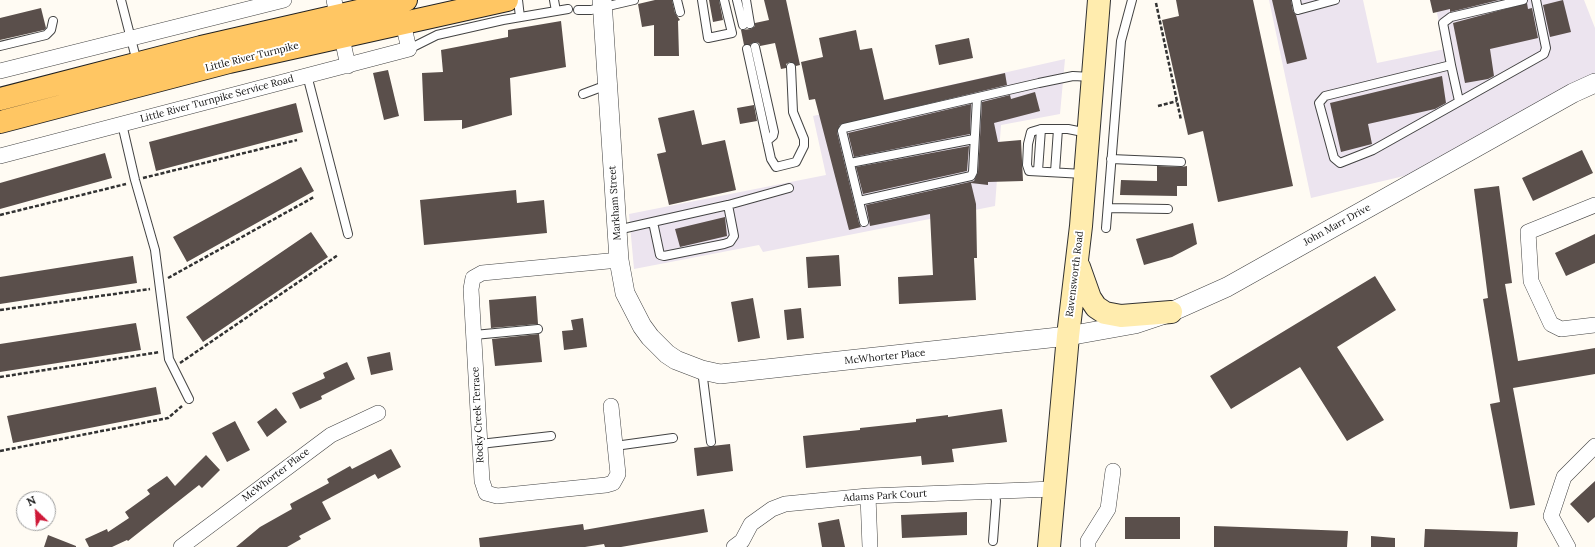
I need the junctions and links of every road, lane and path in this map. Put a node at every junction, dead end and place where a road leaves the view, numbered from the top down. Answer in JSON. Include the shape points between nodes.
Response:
{"nodes":[{"id":1,"x":121,"y":0,"type":"edge"},
{"id":2,"x":284,"y":0,"type":"edge"},
{"id":3,"x":406,"y":0,"type":"edge"},
{"id":4,"x":507,"y":0,"type":"edge"},
{"id":5,"x":518,"y":0,"type":"edge"},
{"id":6,"x":554,"y":0,"type":"edge"},
{"id":7,"x":634,"y":0,"type":"edge"},
{"id":8,"x":677,"y":0,"type":"edge"},
{"id":9,"x":702,"y":0,"type":"edge"},
{"id":10,"x":724,"y":0,"type":"edge"},
{"id":11,"x":737,"y":0,"type":"edge"},
{"id":12,"x":746,"y":0,"type":"edge"},
{"id":13,"x":1099,"y":0,"type":"edge"},
{"id":14,"x":1132,"y":0,"type":"edge"},
{"id":15,"x":1296,"y":0,"type":"edge"},
{"id":16,"x":1335,"y":0,"type":"edge"},
{"id":17,"x":1523,"y":0,"type":"edge"},
{"id":18,"x":1536,"y":0,"type":"edge"},
{"id":19,"x":602,"y":3,"type":"edge"},
{"id":20,"x":1156,"y":3,"type":"dead end"},
{"id":21,"x":336,"y":7,"type":"edge"},
{"id":22,"x":568,"y":9,"type":"dead end"},
{"id":23,"x":578,"y":10,"type":"dead end"},
{"id":24,"x":556,"y":11,"type":"junction"},
{"id":25,"x":680,"y":12,"type":"dead end"},
{"id":26,"x":520,"y":17,"type":"junction"},
{"id":27,"x":463,"y":19,"type":"junction"},
{"id":28,"x":53,"y":21,"type":"dead end"},
{"id":29,"x":403,"y":23,"type":"junction"},
{"id":30,"x":342,"y":35,"type":"junction"},
{"id":31,"x":130,"y":38,"type":"junction"},
{"id":32,"x":0,"y":46,"type":"edge"},
{"id":33,"x":751,"y":48,"type":"dead end"},
{"id":34,"x":409,"y":49,"type":"junction"},
{"id":35,"x":137,"y":63,"type":"junction"},
{"id":36,"x":1451,"y":65,"type":"junction"},
{"id":37,"x":348,"y":66,"type":"junction"},
{"id":38,"x":791,"y":67,"type":"dead end"},
{"id":39,"x":0,"y":71,"type":"edge"},
{"id":40,"x":307,"y":75,"type":"junction"},
{"id":41,"x":1093,"y":77,"type":"junction"},
{"id":42,"x":1595,"y":83,"type":"edge"},
{"id":43,"x":608,"y":85,"type":"junction"},
{"id":44,"x":583,"y":94,"type":"dead end"},
{"id":45,"x":977,"y":98,"type":"junction"},
{"id":46,"x":0,"y":99,"type":"edge"},
{"id":47,"x":1177,"y":101,"type":"junction"},
{"id":48,"x":1459,"y":102,"type":"junction"},
{"id":49,"x":1158,"y":106,"type":"dead end"},
{"id":50,"x":1181,"y":120,"type":"dead end"},
{"id":51,"x":0,"y":122,"type":"edge"},
{"id":52,"x":122,"y":124,"type":"junction"},
{"id":53,"x":1041,"y":129,"type":"junction"},
{"id":54,"x":1058,"y":129,"type":"junction"},
{"id":55,"x":1089,"y":133,"type":"junction"},
{"id":56,"x":974,"y":139,"type":"junction"},
{"id":57,"x":297,"y":140,"type":"dead end"},
{"id":58,"x":0,"y":156,"type":"edge"},
{"id":59,"x":1111,"y":159,"type":"junction"},
{"id":60,"x":1181,"y":162,"type":"dead end"},
{"id":61,"x":850,"y":164,"type":"junction"},
{"id":62,"x":1038,"y":172,"type":"junction"},
{"id":63,"x":1055,"y":172,"type":"junction"},
{"id":64,"x":1086,"y":174,"type":"junction"},
{"id":65,"x":135,"y":181,"type":"junction"},
{"id":66,"x":789,"y":188,"type":"dead end"},
{"id":67,"x":314,"y":197,"type":"dead end"},
{"id":68,"x":859,"y":201,"type":"junction"},
{"id":69,"x":728,"y":205,"type":"junction"},
{"id":70,"x":1595,"y":205,"type":"edge"},
{"id":71,"x":1108,"y":208,"type":"junction"},
{"id":72,"x":1168,"y":209,"type":"dead end"},
{"id":73,"x":0,"y":215,"type":"edge"},
{"id":74,"x":653,"y":222,"type":"junction"},
{"id":75,"x":864,"y":222,"type":"dead end"},
{"id":76,"x":1106,"y":228,"type":"dead end"},
{"id":77,"x":617,"y":230,"type":"junction"},
{"id":78,"x":348,"y":234,"type":"dead end"},
{"id":79,"x":338,"y":255,"type":"dead end"},
{"id":80,"x":619,"y":260,"type":"junction"},
{"id":81,"x":1077,"y":261,"type":"junction"},
{"id":82,"x":161,"y":285,"type":"junction"},
{"id":83,"x":0,"y":310,"type":"edge"},
{"id":84,"x":1171,"y":312,"type":"junction"},
{"id":85,"x":1595,"y":325,"type":"edge"},
{"id":86,"x":538,"y":329,"type":"dead end"},
{"id":87,"x":474,"y":335,"type":"junction"},
{"id":88,"x":1068,"y":336,"type":"junction"},
{"id":89,"x":168,"y":351,"type":"junction"},
{"id":90,"x":174,"y":368,"type":"junction"},
{"id":91,"x":702,"y":370,"type":"junction"},
{"id":92,"x":0,"y":377,"type":"edge"},
{"id":93,"x":189,"y":399,"type":"joint"},
{"id":94,"x":611,"y":406,"type":"dead end"},
{"id":95,"x":378,"y":413,"type":"dead end"},
{"id":96,"x":551,"y":436,"type":"dead end"},
{"id":97,"x":673,"y":438,"type":"dead end"},
{"id":98,"x":711,"y":442,"type":"dead end"},
{"id":99,"x":480,"y":444,"type":"junction"},
{"id":100,"x":615,"y":446,"type":"junction"},
{"id":101,"x":1595,"y":446,"type":"edge"},
{"id":102,"x":0,"y":451,"type":"edge"},
{"id":103,"x":1113,"y":471,"type":"dead end"},
{"id":104,"x":1054,"y":489,"type":"junction"},
{"id":105,"x":994,"y":491,"type":"junction"},
{"id":106,"x":868,"y":496,"type":"junction"},
{"id":107,"x":993,"y":541,"type":"dead end"},
{"id":108,"x":181,"y":547,"type":"edge"},
{"id":109,"x":734,"y":547,"type":"edge"},
{"id":110,"x":870,"y":547,"type":"edge"},
{"id":111,"x":1050,"y":547,"type":"edge"},
{"id":112,"x":1088,"y":547,"type":"edge"},
{"id":113,"x":1568,"y":547,"type":"edge"}],
"edges":[{"from":1,"to":31,"type":"lane"},
{"from":2,"to":31,"type":"street"},
{"from":3,"to":21,"type":"main road"},
{"from":4,"to":27,"type":"main road","name":"Little River Turnpike"},
{"from":5,"to":26,"type":"lane"},
{"from":6,"to":24,"type":"lane"},
{"from":7,"to":19,"type":"lane"},
{"from":8,"to":25,"type":"lane"},
{"from":9,"to":10,"type":"lane","via":[[708,38],[732,34]]},
{"from":11,"to":12,"type":"lane","via":[[746,24]]},
{"from":13,"to":41,"type":"main road","name":"Ravensworth Road"},
{"from":14,"to":59,"type":"lane","via":[[1121,41]]},
{"from":15,"to":16,"type":"lane","via":[[1298,10]]},
{"from":17,"to":36,"type":"lane","via":[[1450,17],[1443,23]]},
{"from":18,"to":48,"type":"lane","via":[[1546,48],[1544,54]]},
{"from":19,"to":23,"type":"lane"},
{"from":19,"to":43,"type":"street","name":"Markham Street"},
{"from":20,"to":47,"type":"path"},
{"from":21,"to":30,"type":"street"},
{"from":21,"to":35,"type":"main road"},
{"from":22,"to":24,"type":"lane"},
{"from":24,"to":26,"type":"lane"},
{"from":26,"to":27,"type":"lane"},
{"from":27,"to":29,"type":"main road","name":"Little River Turnpike"},
{"from":27,"to":34,"type":"lane"},
{"from":28,"to":32,"type":"lane","via":[[51,30],[46,35]]},
{"from":29,"to":30,"type":"main road","name":"Little River Turnpike"},
{"from":29,"to":34,"type":"street"},
{"from":30,"to":37,"type":"street"},
{"from":30,"to":51,"type":"main road","name":"Little River Turnpike"},
{"from":31,"to":35,"type":"lane"},
{"from":31,"to":39,"type":"street"},
{"from":33,"to":38,"type":"lane","via":[[774,132],[767,141],[771,160],[776,167],[796,162],[803,152],[804,139],[793,112]]},
{"from":34,"to":37,"type":"street","name":"Little River Turnpike Service Road"},
{"from":35,"to":46,"type":"main road"},
{"from":36,"to":48,"type":"lane"},
{"from":36,"to":48,"type":"lane","via":[[1325,96],[1319,103],[1334,158],[1340,163],[1373,150]]},
{"from":37,"to":40,"type":"street","name":"Little River Turnpike Service Road"},
{"from":40,"to":52,"type":"street","name":"Little River Turnpike Service Road"},
{"from":40,"to":78,"type":"lane"},
{"from":41,"to":45,"type":"lane","via":[[1073,76]]},
{"from":41,"to":55,"type":"main road","name":"Ravensworth Road"},
{"from":42,"to":84,"type":"street","name":"John Marr Drive","via":[[1227,287]]},
{"from":43,"to":44,"type":"lane"},
{"from":43,"to":77,"type":"street","name":"Markham Street"},
{"from":45,"to":56,"type":"lane"},
{"from":45,"to":61,"type":"lane","via":[[844,128],[842,131]]},
{"from":47,"to":49,"type":"path"},
{"from":47,"to":50,"type":"path"},
{"from":52,"to":58,"type":"street","name":"Little River Turnpike Service Road"},
{"from":52,"to":65,"type":"lane"},
{"from":53,"to":54,"type":"lane"},
{"from":53,"to":62,"type":"lane"},
{"from":53,"to":62,"type":"lane","via":[[1031,132],[1028,144],[1029,171]]},
{"from":54,"to":55,"type":"lane"},
{"from":54,"to":63,"type":"lane"},
{"from":55,"to":64,"type":"main road","name":"Ravensworth Road"},
{"from":56,"to":61,"type":"lane"},
{"from":56,"to":68,"type":"lane","via":[[971,176]]},
{"from":57,"to":65,"type":"path"},
{"from":59,"to":60,"type":"lane"},
{"from":59,"to":71,"type":"lane"},
{"from":61,"to":68,"type":"lane"},
{"from":62,"to":63,"type":"lane"},
{"from":63,"to":64,"type":"lane"},
{"from":64,"to":81,"type":"main road","name":"Ravensworth Road"},
{"from":65,"to":73,"type":"path"},
{"from":65,"to":82,"type":"lane","via":[[155,250]]},
{"from":66,"to":69,"type":"lane"},
{"from":67,"to":82,"type":"path"},
{"from":68,"to":75,"type":"lane"},
{"from":69,"to":74,"type":"lane"},
{"from":69,"to":74,"type":"lane","via":[[734,236],[730,242],[717,246],[660,255]]},
{"from":70,"to":85,"type":"street","via":[[1528,232],[1531,282],[1551,324],[1561,329]]},
{"from":71,"to":72,"type":"lane"},
{"from":71,"to":76,"type":"lane"},
{"from":74,"to":77,"type":"lane"},
{"from":77,"to":80,"type":"street","name":"Markham Street"},
{"from":79,"to":90,"type":"path"},
{"from":80,"to":87,"type":"street","name":"Rocky Creek Terrace","via":[[475,276],[471,285]]},
{"from":80,"to":91,"type":"street","name":"Markham Street","via":[[627,298],[650,337],[676,360]]},
{"from":81,"to":84,"type":"main road","via":[[1090,298],[1096,307],[1105,313],[1121,316]]},
{"from":81,"to":88,"type":"main road","name":"Ravensworth Road"},
{"from":82,"to":83,"type":"path"},
{"from":82,"to":89,"type":"lane"},
{"from":84,"to":88,"type":"street","name":"John Marr Drive","via":[[1135,324]]},
{"from":86,"to":87,"type":"lane"},
{"from":87,"to":99,"type":"street","name":"Rocky Creek Terrace"},
{"from":88,"to":91,"type":"street","name":"McWhorter Place","via":[[732,374]]},
{"from":88,"to":104,"type":"main road","name":"Ravensworth Road"},
{"from":89,"to":90,"type":"lane"},
{"from":89,"to":92,"type":"path"},
{"from":90,"to":93,"type":"lane"},
{"from":91,"to":98,"type":"lane"},
{"from":93,"to":102,"type":"path","via":[[168,418]]},
{"from":94,"to":100,"type":"street","name":"Rocky Creek Terrace"},
{"from":95,"to":108,"type":"street","name":"McWhorter Place","via":[[331,435]]},
{"from":96,"to":99,"type":"lane"},
{"from":97,"to":100,"type":"lane"},
{"from":99,"to":100,"type":"street","name":"Rocky Creek Terrace","via":[[483,486],[486,493],[497,496],[612,483],[618,474]]},
{"from":101,"to":113,"type":"street","via":[[1564,477],[1551,516]]},
{"from":103,"to":112,"type":"street","via":[[1108,509],[1088,540]]},
{"from":104,"to":105,"type":"street","name":"Adams Park Court"},
{"from":104,"to":111,"type":"main road","name":"Ravensworth Road"},
{"from":105,"to":106,"type":"street","name":"Adams Park Court"},
{"from":105,"to":107,"type":"lane","via":[[996,501]]},
{"from":106,"to":109,"type":"street","name":"Adams Park Court","via":[[785,504],[772,509],[751,524],[742,541]]},
{"from":106,"to":110,"type":"street"}]}
